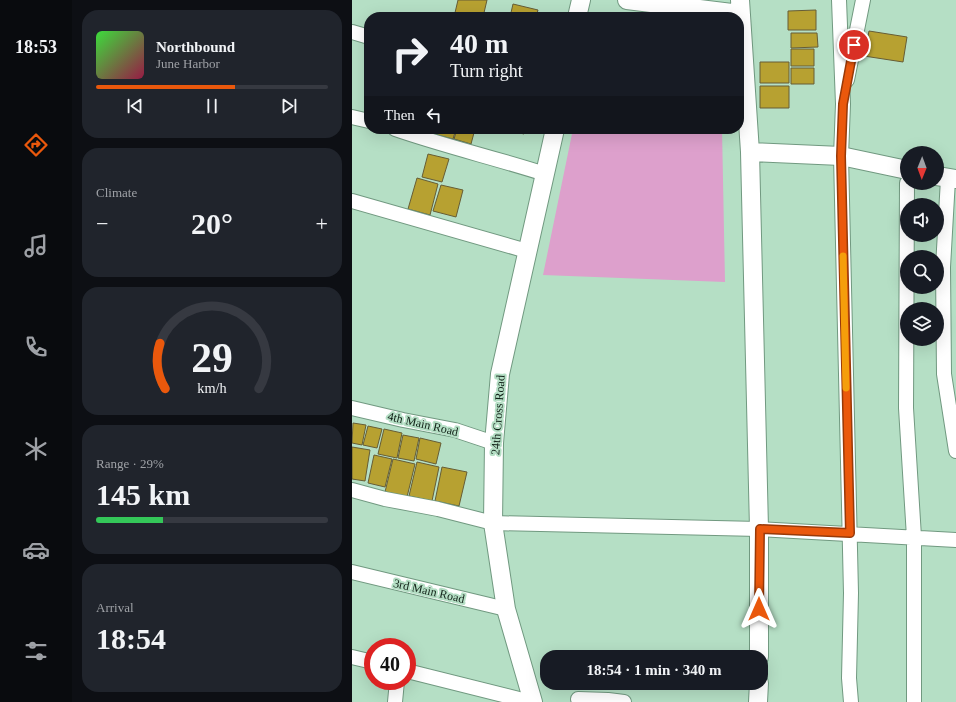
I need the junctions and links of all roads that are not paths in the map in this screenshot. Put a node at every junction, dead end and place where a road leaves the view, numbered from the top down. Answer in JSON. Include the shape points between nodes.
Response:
{"nodes":[{"id":1,"x":580,"y":0,"type":"edge"},
{"id":2,"x":627,"y":0,"type":"edge"},
{"id":3,"x":839,"y":0,"type":"edge"},
{"id":4,"x":863,"y":0,"type":"edge"},
{"id":5,"x":740,"y":7,"type":"edge"},
{"id":6,"x":578,"y":12,"type":"edge"},
{"id":7,"x":352,"y":32,"type":"edge"},
{"id":8,"x":364,"y":36,"type":"edge"},
{"id":9,"x":744,"y":65,"type":"edge"},
{"id":10,"x":843,"y":104,"type":"junction"},
{"id":11,"x":352,"y":117,"type":"edge"},
{"id":12,"x":364,"y":120,"type":"edge"},
{"id":13,"x":410,"y":134,"type":"edge"},
{"id":14,"x":554,"y":134,"type":"edge"},
{"id":15,"x":750,"y":152,"type":"junction"},
{"id":16,"x":841,"y":156,"type":"junction"},
{"id":17,"x":900,"y":169,"type":"edge"},
{"id":18,"x":545,"y":174,"type":"junction"},
{"id":19,"x":947,"y":178,"type":"edge"},
{"id":20,"x":907,"y":190,"type":"edge"},
{"id":21,"x":352,"y":201,"type":"edge"},
{"id":22,"x":528,"y":251,"type":"junction"},
{"id":23,"x":352,"y":408,"type":"edge"},
{"id":24,"x":494,"y":443,"type":"junction"},
{"id":25,"x":956,"y":451,"type":"edge"},
{"id":26,"x":352,"y":490,"type":"edge"},
{"id":27,"x":493,"y":523,"type":"junction"},
{"id":28,"x":760,"y":529,"type":"junction"},
{"id":29,"x":850,"y":533,"type":"junction"},
{"id":30,"x":914,"y":537,"type":"junction"},
{"id":31,"x":956,"y":540,"type":"edge"},
{"id":32,"x":352,"y":572,"type":"edge"},
{"id":33,"x":506,"y":609,"type":"junction"},
{"id":34,"x":759,"y":650,"type":"edge"},
{"id":35,"x":352,"y":657,"type":"edge"},
{"id":36,"x":364,"y":660,"type":"edge"},
{"id":37,"x":416,"y":673,"type":"edge"},
{"id":38,"x":396,"y":690,"type":"edge"},
{"id":39,"x":758,"y":690,"type":"edge"},
{"id":40,"x":578,"y":699,"type":"dead end"},
{"id":41,"x":395,"y":702,"type":"edge"},
{"id":42,"x":532,"y":702,"type":"edge"},
{"id":43,"x":624,"y":702,"type":"edge"},
{"id":44,"x":758,"y":702,"type":"edge"},
{"id":45,"x":851,"y":702,"type":"edge"},
{"id":46,"x":914,"y":702,"type":"edge"}],
"edges":[{"from":1,"to":6,"type":"street"},
{"from":2,"to":5,"type":"street"},
{"from":3,"to":10,"type":"street"},
{"from":4,"to":10,"type":"street"},
{"from":7,"to":8,"type":"street"},
{"from":9,"to":15,"type":"street"},
{"from":10,"to":16,"type":"street"},
{"from":11,"to":12,"type":"street"},
{"from":13,"to":18,"type":"street"},
{"from":14,"to":18,"type":"street","name":"24th Cross Road"},
{"from":15,"to":16,"type":"street"},
{"from":15,"to":28,"type":"street"},
{"from":16,"to":17,"type":"street"},
{"from":16,"to":29,"type":"street"},
{"from":18,"to":22,"type":"street","name":"24th Cross Road"},
{"from":19,"to":25,"type":"street","via":[[943,267],[944,374]]},
{"from":20,"to":30,"type":"street","via":[[906,408]]},
{"from":21,"to":22,"type":"street"},
{"from":22,"to":24,"type":"street","name":"24th Cross Road","via":[[500,374]]},
{"from":23,"to":24,"type":"street","name":"4th Main Road","via":[[455,430]]},
{"from":24,"to":27,"type":"street","name":"24th Cross Road"},
{"from":26,"to":27,"type":"street"},
{"from":27,"to":28,"type":"street"},
{"from":27,"to":33,"type":"street","name":"24th Cross Road"},
{"from":28,"to":29,"type":"street"},
{"from":28,"to":34,"type":"street"},
{"from":29,"to":30,"type":"street"},
{"from":29,"to":45,"type":"street"},
{"from":30,"to":31,"type":"street"},
{"from":30,"to":46,"type":"street"},
{"from":32,"to":33,"type":"street","name":"3rd Main Road"},
{"from":33,"to":42,"type":"street","name":"24th Cross Road"},
{"from":35,"to":36,"type":"street"},
{"from":37,"to":42,"type":"street"},
{"from":38,"to":41,"type":"street"},
{"from":39,"to":44,"type":"street"},
{"from":40,"to":43,"type":"street"}]}
